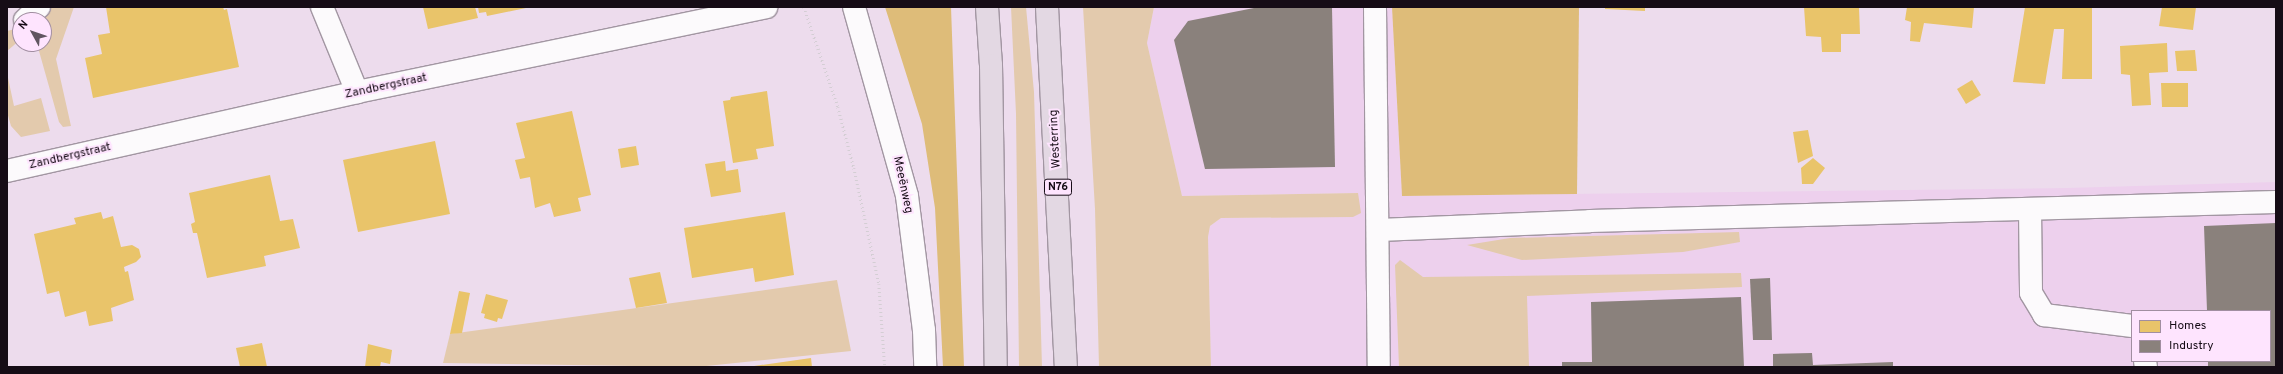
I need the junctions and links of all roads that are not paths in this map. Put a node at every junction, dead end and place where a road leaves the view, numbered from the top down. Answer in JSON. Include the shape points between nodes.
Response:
{"nodes":[{"id":1,"x":322,"y":7,"type":"edge"},
{"id":2,"x":766,"y":7,"type":"edge"},
{"id":3,"x":854,"y":7,"type":"edge"},
{"id":4,"x":987,"y":7,"type":"edge"},
{"id":5,"x":1047,"y":7,"type":"edge"},
{"id":6,"x":1375,"y":7,"type":"edge"},
{"id":7,"x":357,"y":92,"type":"junction"},
{"id":8,"x":9,"y":164,"type":"edge"},
{"id":9,"x":2276,"y":202,"type":"edge"},
{"id":10,"x":2030,"y":209,"type":"junction"},
{"id":11,"x":1379,"y":230,"type":"junction"},
{"id":12,"x":2131,"y":326,"type":"edge"},
{"id":13,"x":925,"y":367,"type":"edge"},
{"id":14,"x":996,"y":367,"type":"edge"},
{"id":15,"x":1066,"y":367,"type":"edge"},
{"id":16,"x":1379,"y":367,"type":"edge"}],
"edges":[{"from":1,"to":7,"type":"street"},
{"from":2,"to":7,"type":"street","name":"Zandbergstraat"},
{"from":3,"to":13,"type":"street","name":"Meeënweg","via":[[907,196],[924,330]]},
{"from":4,"to":14,"type":"highway","via":[[992,65]]},
{"from":5,"to":15,"type":"highway","name":"Westerring","number":"N76"},
{"from":6,"to":11,"type":"street"},
{"from":7,"to":8,"type":"street","name":"Zandbergstraat"},
{"from":9,"to":10,"type":"street"},
{"from":10,"to":11,"type":"street","via":[[1590,220]]},
{"from":10,"to":12,"type":"street","via":[[2031,293],[2044,315]]},
{"from":11,"to":16,"type":"street"}]}
